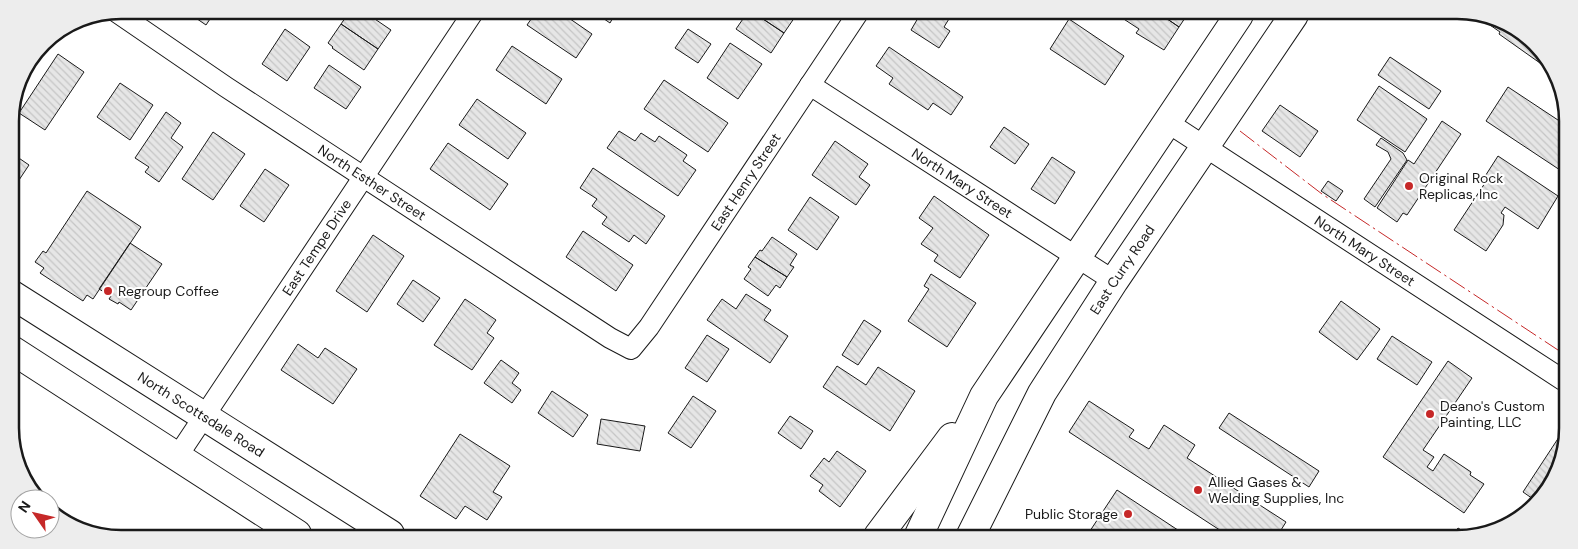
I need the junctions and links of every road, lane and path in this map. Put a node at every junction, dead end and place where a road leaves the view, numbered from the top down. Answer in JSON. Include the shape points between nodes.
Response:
{"nodes":[{"id":1,"x":126,"y":19,"type":"edge"},
{"id":2,"x":469,"y":19,"type":"edge"},
{"id":3,"x":854,"y":19,"type":"edge"},
{"id":4,"x":1236,"y":19,"type":"edge"},
{"id":5,"x":1291,"y":19,"type":"edge"},
{"id":6,"x":810,"y":85,"type":"junction"},
{"id":7,"x":1167,"y":122,"type":"junction"},
{"id":8,"x":1206,"y":146,"type":"junction"},
{"id":9,"x":364,"y":176,"type":"junction"},
{"id":10,"x":1076,"y":257,"type":"junction"},
{"id":11,"x":1114,"y":281,"type":"junction"},
{"id":12,"x":19,"y":299,"type":"edge"},
{"id":13,"x":631,"y":349,"type":"joint"},
{"id":14,"x":19,"y":355,"type":"edge"},
{"id":15,"x":1559,"y":377,"type":"edge"},
{"id":16,"x":984,"y":396,"type":"junction"},
{"id":17,"x":203,"y":417,"type":"junction"},
{"id":18,"x":177,"y":457,"type":"junction"},
{"id":19,"x":291,"y":530,"type":"edge"},
{"id":20,"x":384,"y":530,"type":"edge"},
{"id":21,"x":883,"y":530,"type":"edge"},
{"id":22,"x":921,"y":530,"type":"edge"},
{"id":23,"x":974,"y":530,"type":"edge"}],
"edges":[{"from":1,"to":9,"type":"street","name":"North Esther Street"},
{"from":2,"to":9,"type":"street","name":"East Tempe Drive"},
{"from":3,"to":6,"type":"street","name":"East Henry Street"},
{"from":4,"to":7,"type":"main road"},
{"from":5,"to":8,"type":"main road","name":"East Curry Road"},
{"from":6,"to":10,"type":"street","name":"North Mary Street"},
{"from":6,"to":13,"type":"street","name":"East Henry Street","via":[[649,327]]},
{"from":7,"to":8,"type":"street","name":"North Mary Street"},
{"from":7,"to":10,"type":"main road"},
{"from":8,"to":11,"type":"main road","name":"East Curry Road"},
{"from":8,"to":15,"type":"street","name":"North Mary Street"},
{"from":9,"to":13,"type":"street","name":"North Esther Street"},
{"from":9,"to":17,"type":"street","name":"East Tempe Drive"},
{"from":10,"to":11,"type":"street","name":"North Mary Street"},
{"from":10,"to":16,"type":"main road"},
{"from":11,"to":23,"type":"main road","name":"East Curry Road","via":[[1042,393]]},
{"from":12,"to":17,"type":"main road","name":"North Scottsdale Road"},
{"from":14,"to":18,"type":"main road"},
{"from":16,"to":21,"type":"main road"},
{"from":16,"to":22,"type":"main road"},
{"from":17,"to":18,"type":"street","name":"East Tempe Drive"},
{"from":17,"to":20,"type":"main road","name":"North Scottsdale Road"},
{"from":18,"to":19,"type":"main road"}]}
